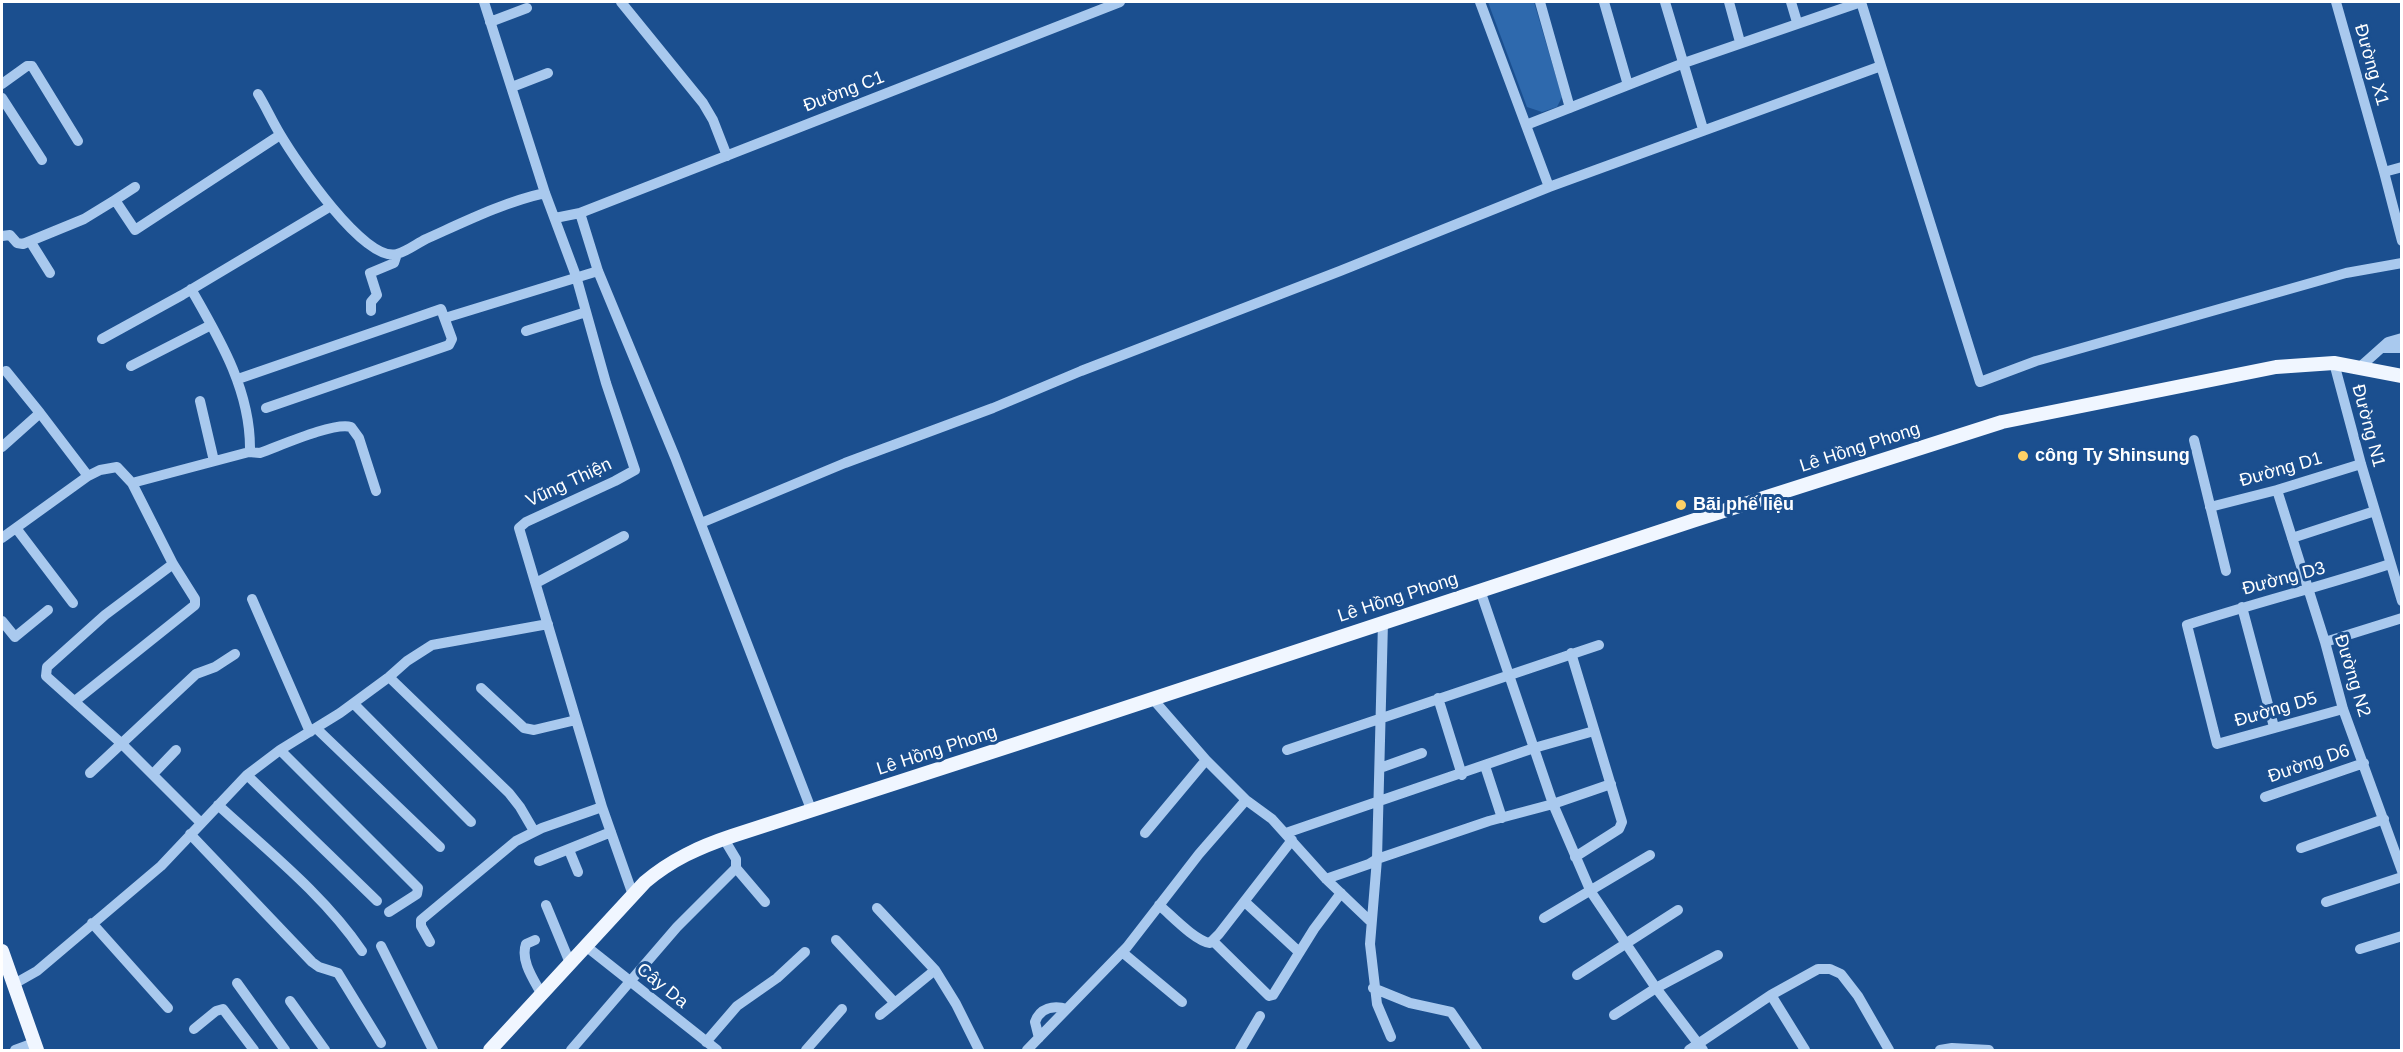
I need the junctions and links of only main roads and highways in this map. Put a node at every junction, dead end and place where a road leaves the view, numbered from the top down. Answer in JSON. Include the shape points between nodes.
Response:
{"nodes":[{"id":1,"x":2402,"y":376,"type":"edge"},
{"id":2,"x":2,"y":951,"type":"edge"},
{"id":3,"x":9,"y":983,"type":"edge"},
{"id":4,"x":36,"y":1047,"type":"edge"},
{"id":5,"x":490,"y":1050,"type":"edge"}],
"edges":[{"from":1,"to":5,"type":"main road","name":"Lê Hồng Phong","via":[[2334,363],[2276,367],[2002,422],[724,839],[672,862],[645,882]]},
{"from":2,"to":3,"type":"main road"},
{"from":3,"to":4,"type":"main road"}]}
